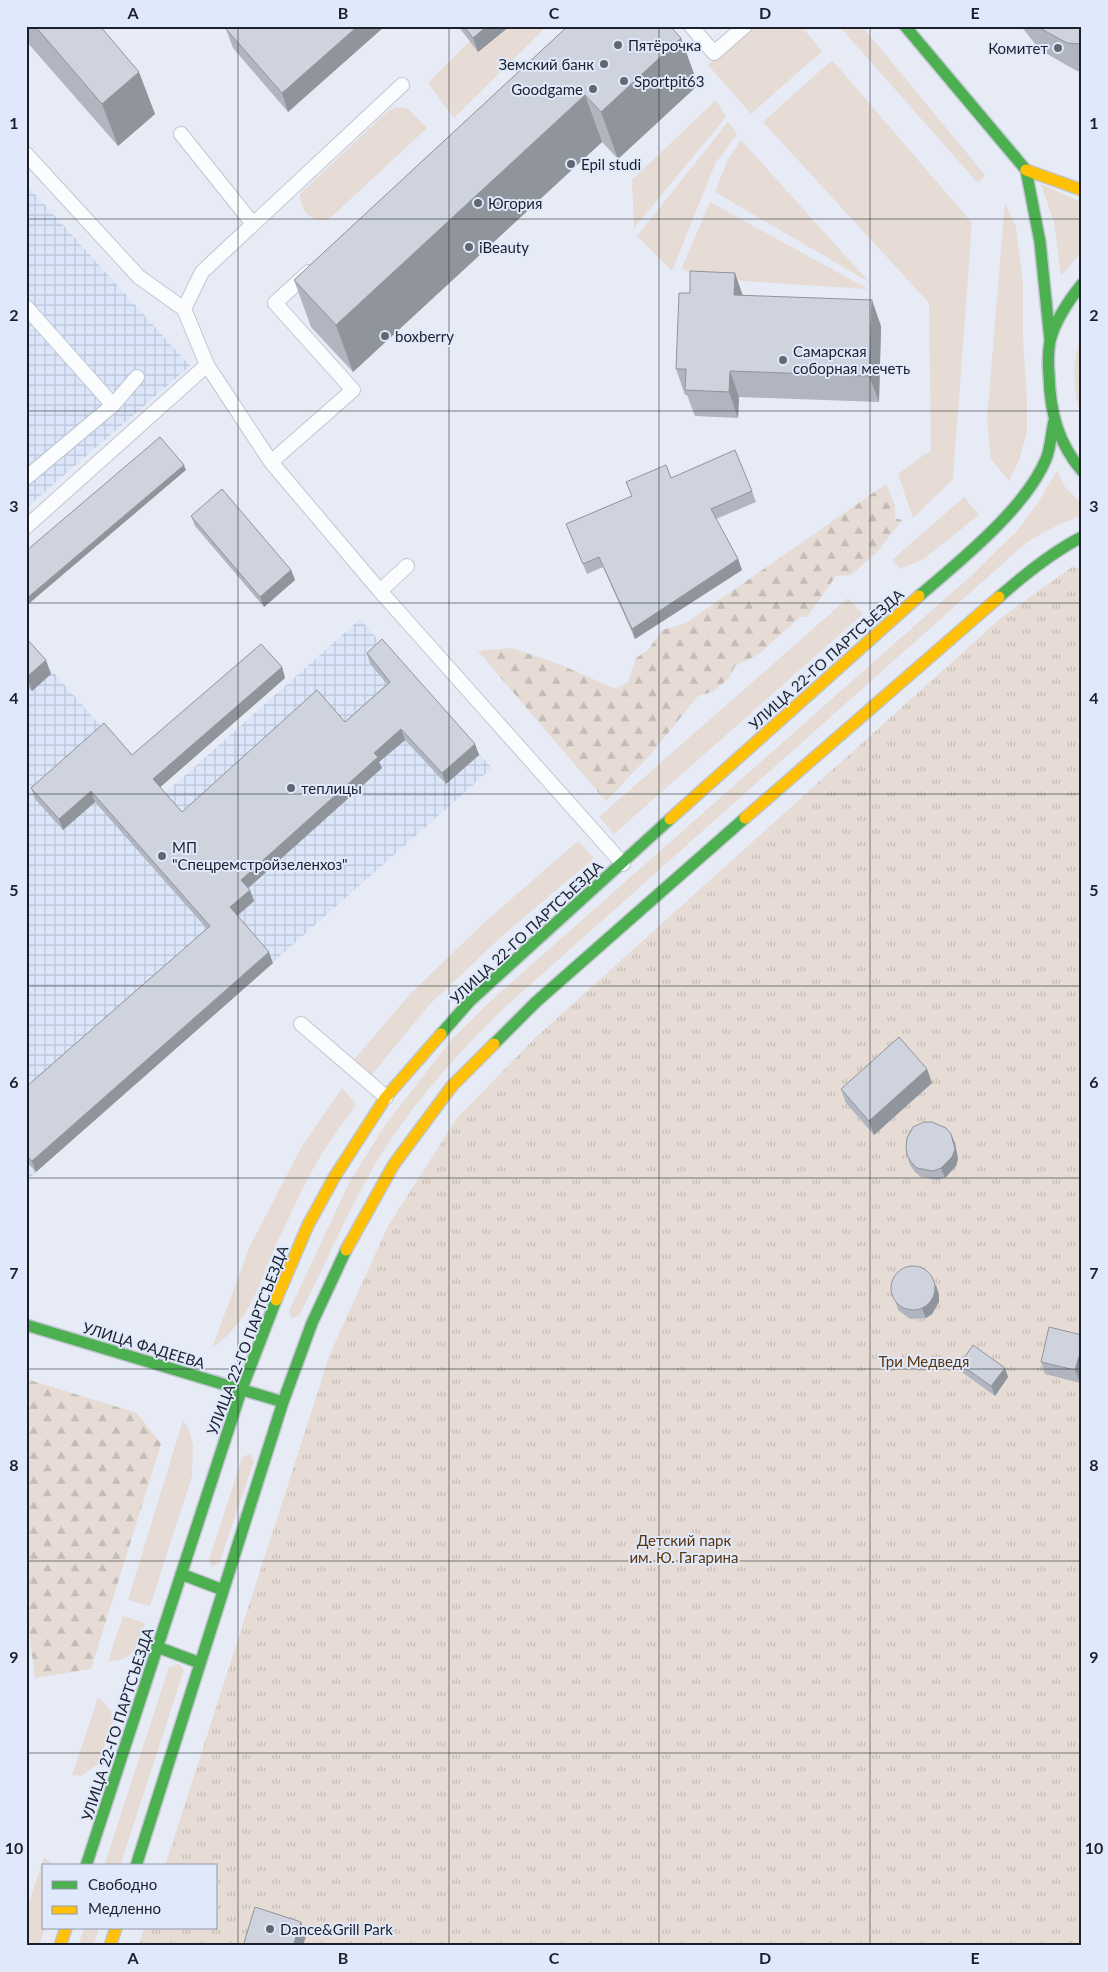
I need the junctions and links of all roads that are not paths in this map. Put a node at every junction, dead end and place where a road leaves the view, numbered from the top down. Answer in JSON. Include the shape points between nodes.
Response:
{"nodes":[{"id":1,"x":691,"y":26,"type":"edge"},
{"id":2,"x":745,"y":26,"type":"edge"},
{"id":3,"x":905,"y":26,"type":"edge"},
{"id":4,"x":402,"y":85,"type":"dead end"},
{"id":5,"x":181,"y":134,"type":"dead end"},
{"id":6,"x":26,"y":154,"type":"edge"},
{"id":7,"x":1026,"y":170,"type":"junction"},
{"id":8,"x":1082,"y":190,"type":"edge"},
{"id":9,"x":252,"y":224,"type":"junction"},
{"id":10,"x":318,"y":263,"type":"edge"},
{"id":11,"x":1082,"y":284,"type":"edge"},
{"id":12,"x":26,"y":307,"type":"edge"},
{"id":13,"x":184,"y":309,"type":"junction"},
{"id":14,"x":1050,"y":340,"type":"junction"},
{"id":15,"x":206,"y":365,"type":"junction"},
{"id":16,"x":137,"y":377,"type":"dead end"},
{"id":17,"x":113,"y":406,"type":"junction"},
{"id":18,"x":1054,"y":421,"type":"junction"},
{"id":19,"x":271,"y":462,"type":"junction"},
{"id":20,"x":1082,"y":471,"type":"edge"},
{"id":21,"x":26,"y":478,"type":"edge"},
{"id":22,"x":26,"y":527,"type":"edge"},
{"id":23,"x":1082,"y":538,"type":"edge"},
{"id":24,"x":407,"y":566,"type":"dead end"},
{"id":25,"x":380,"y":591,"type":"junction"},
{"id":26,"x":623,"y":864,"type":"junction"},
{"id":27,"x":301,"y":1024,"type":"dead end"},
{"id":28,"x":386,"y":1097,"type":"junction"},
{"id":29,"x":26,"y":1325,"type":"edge"},
{"id":30,"x":241,"y":1390,"type":"junction"},
{"id":31,"x":282,"y":1402,"type":"junction"},
{"id":32,"x":181,"y":1574,"type":"junction"},
{"id":33,"x":223,"y":1590,"type":"junction"},
{"id":34,"x":157,"y":1647,"type":"junction"},
{"id":35,"x":200,"y":1663,"type":"junction"},
{"id":36,"x":87,"y":1864,"type":"edge"},
{"id":37,"x":137,"y":1864,"type":"edge"},
{"id":38,"x":65,"y":1930,"type":"edge"},
{"id":39,"x":115,"y":1930,"type":"edge"},
{"id":40,"x":60,"y":1946,"type":"edge"},
{"id":41,"x":110,"y":1946,"type":"edge"}],
"edges":[{"from":1,"to":2,"type":"lane","via":[[714,53]]},
{"from":3,"to":7,"type":"street"},
{"from":4,"to":9,"type":"lane"},
{"from":5,"to":9,"type":"lane"},
{"from":6,"to":13,"type":"lane","via":[[139,277]]},
{"from":7,"to":8,"type":"street"},
{"from":7,"to":14,"type":"street","via":[[1040,242]]},
{"from":9,"to":13,"type":"lane","via":[[202,272]]},
{"from":10,"to":19,"type":"lane","via":[[275,304],[353,390]]},
{"from":11,"to":14,"type":"street","via":[[1073,294]]},
{"from":12,"to":17,"type":"lane"},
{"from":13,"to":15,"type":"lane"},
{"from":14,"to":18,"type":"street"},
{"from":15,"to":19,"type":"lane"},
{"from":15,"to":22,"type":"lane"},
{"from":16,"to":17,"type":"lane"},
{"from":17,"to":21,"type":"lane"},
{"from":18,"to":20,"type":"street","via":[[1073,462]]},
{"from":18,"to":26,"type":"street","name":"УЛИЦА 22-ГО ПАРТСЪЕЗДА","via":[[1044,463],[1024,495],[1003,519]]},
{"from":19,"to":25,"type":"lane"},
{"from":23,"to":31,"type":"street","via":[[1070,542],[1022,577],[868,709],[536,1002],[452,1086],[394,1164],[352,1239],[316,1315]]},
{"from":24,"to":25,"type":"lane"},
{"from":25,"to":26,"type":"lane"},
{"from":26,"to":28,"type":"street","name":"УЛИЦА 22-ГО ПАРТСЪЕЗДА","via":[[470,1001]]},
{"from":27,"to":28,"type":"lane"},
{"from":28,"to":30,"type":"street","name":"УЛИЦА 22-ГО ПАРТСЪЕЗДА","via":[[308,1225]]},
{"from":29,"to":30,"type":"street","name":"УЛИЦА ФАДЕЕВА"},
{"from":30,"to":31,"type":"street","name":"УЛИЦА ФАДЕЕВА"},
{"from":30,"to":32,"type":"street","name":"УЛИЦА 22-ГО ПАРТСЪЕЗДА"},
{"from":31,"to":33,"type":"street"},
{"from":32,"to":33,"type":"street"},
{"from":32,"to":34,"type":"street","name":"УЛИЦА 22-ГО ПАРТСЪЕЗДА"},
{"from":33,"to":35,"type":"street"},
{"from":34,"to":35,"type":"street"},
{"from":34,"to":36,"type":"street","name":"УЛИЦА 22-ГО ПАРТСЪЕЗДА"},
{"from":35,"to":37,"type":"street"},
{"from":38,"to":40,"type":"street"},
{"from":39,"to":41,"type":"street"}]}
